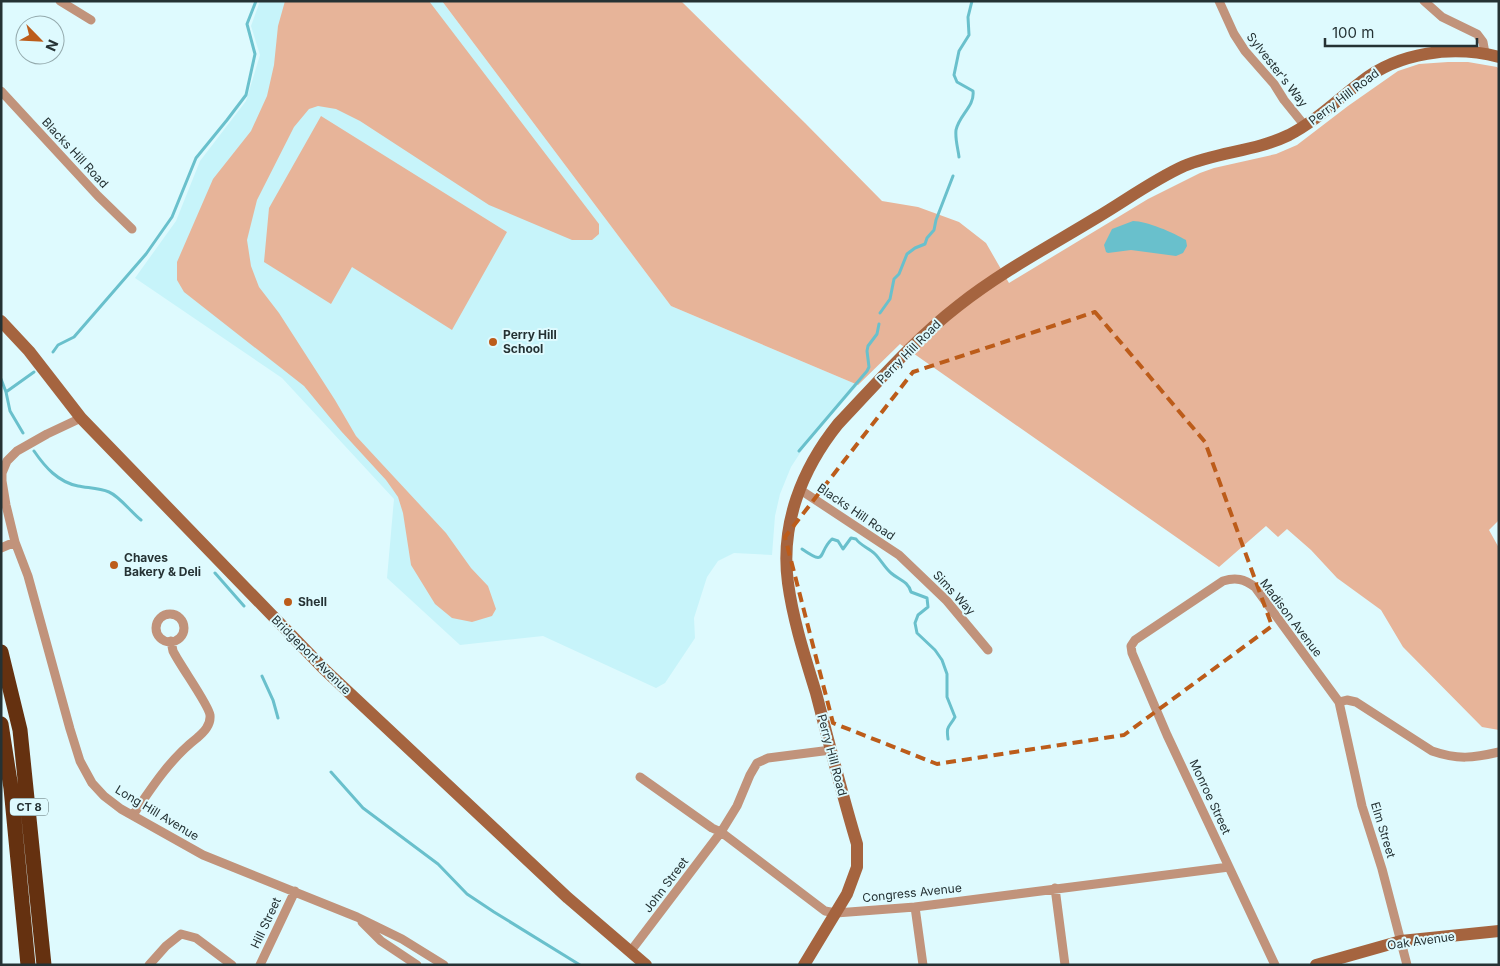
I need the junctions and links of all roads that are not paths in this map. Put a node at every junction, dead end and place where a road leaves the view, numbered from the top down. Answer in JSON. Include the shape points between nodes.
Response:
{"nodes":[{"id":1,"x":60,"y":1,"type":"edge"},
{"id":2,"x":1218,"y":1,"type":"edge"},
{"id":3,"x":1424,"y":1,"type":"edge"},
{"id":4,"x":91,"y":20,"type":"dead end"},
{"id":5,"x":1485,"y":53,"type":"junction"},
{"id":6,"x":1499,"y":57,"type":"edge"},
{"id":7,"x":1,"y":91,"type":"edge"},
{"id":8,"x":1305,"y":126,"type":"junction"},
{"id":9,"x":132,"y":229,"type":"dead end"},
{"id":10,"x":1,"y":321,"type":"edge"},
{"id":11,"x":81,"y":418,"type":"junction"},
{"id":12,"x":2,"y":473,"type":"edge"},
{"id":13,"x":799,"y":489,"type":"junction"},
{"id":14,"x":16,"y":542,"type":"junction"},
{"id":15,"x":1,"y":548,"type":"edge"},
{"id":16,"x":899,"y":555,"type":"joint"},
{"id":17,"x":1135,"y":640,"type":"joint"},
{"id":18,"x":172,"y":642,"type":"dead end"},
{"id":19,"x":988,"y":650,"type":"dead end"},
{"id":20,"x":1,"y":652,"type":"edge"},
{"id":21,"x":1339,"y":702,"type":"junction"},
{"id":22,"x":1,"y":724,"type":"edge"},
{"id":23,"x":831,"y":750,"type":"junction"},
{"id":24,"x":1499,"y":752,"type":"edge"},
{"id":25,"x":640,"y":777,"type":"dead end"},
{"id":26,"x":133,"y":815,"type":"junction"},
{"id":27,"x":721,"y":832,"type":"junction"},
{"id":28,"x":1229,"y":866,"type":"junction"},
{"id":29,"x":1055,"y":888,"type":"junction"},
{"id":30,"x":295,"y":891,"type":"junction"},
{"id":31,"x":915,"y":907,"type":"junction"},
{"id":32,"x":836,"y":914,"type":"junction"},
{"id":33,"x":357,"y":917,"type":"junction"},
{"id":34,"x":1499,"y":931,"type":"edge"},
{"id":35,"x":1401,"y":941,"type":"junction"},
{"id":36,"x":630,"y":952,"type":"junction"},
{"id":37,"x":28,"y":965,"type":"edge"},
{"id":38,"x":44,"y":965,"type":"edge"},
{"id":39,"x":149,"y":965,"type":"edge"},
{"id":40,"x":232,"y":965,"type":"edge"},
{"id":41,"x":260,"y":965,"type":"edge"},
{"id":42,"x":417,"y":965,"type":"edge"},
{"id":43,"x":444,"y":965,"type":"edge"},
{"id":44,"x":646,"y":965,"type":"edge"},
{"id":45,"x":804,"y":965,"type":"edge"},
{"id":46,"x":923,"y":965,"type":"edge"},
{"id":47,"x":1065,"y":965,"type":"edge"},
{"id":48,"x":1275,"y":965,"type":"edge"},
{"id":49,"x":1316,"y":965,"type":"edge"},
{"id":50,"x":1407,"y":965,"type":"edge"}],
"edges":[{"from":1,"to":4,"type":"street"},
{"from":2,"to":8,"type":"street","name":"Sylvester's Way","via":[[1245,51]]},
{"from":3,"to":5,"type":"street","via":[[1442,17],[1477,34]]},
{"from":5,"to":6,"type":"street","name":"Perry Hill Road"},
{"from":5,"to":8,"type":"street","name":"Perry Hill Road","via":[[1442,52],[1394,63],[1363,80]]},
{"from":7,"to":9,"type":"street","name":"Blacks Hill Road"},
{"from":8,"to":13,"type":"street","name":"Perry Hill Road","via":[[1271,142],[1197,161],[1168,174],[968,298],[918,341],[838,424],[819,449]]},
{"from":10,"to":11,"type":"street","name":"Bridgeport Avenue","via":[[29,351]]},
{"from":11,"to":12,"type":"street","via":[[17,451],[7,461]]},
{"from":11,"to":36,"type":"street","name":"Bridgeport Avenue","via":[[324,669]]},
{"from":12,"to":14,"type":"street","name":"Long Hill Avenue"},
{"from":13,"to":16,"type":"street","name":"Blacks Hill Road"},
{"from":13,"to":23,"type":"street","name":"Perry Hill Road","via":[[787,540],[787,581]]},
{"from":14,"to":15,"type":"street"},
{"from":14,"to":26,"type":"street","name":"Long Hill Avenue","via":[[80,761],[101,793]]},
{"from":16,"to":19,"type":"street","name":"Sims Way","via":[[947,601]]},
{"from":17,"to":21,"type":"street","name":"Madison Avenue","via":[[1223,581],[1235,578],[1246,581],[1255,587]]},
{"from":17,"to":28,"type":"street","name":"Monroe Street","via":[[1131,646],[1132,654]]},
{"from":18,"to":26,"type":"street","via":[[173,651],[208,708],[210,720],[204,732],[184,748],[154,784]]},
{"from":20,"to":38,"type":"highway","number":"CT 8","via":[[20,730]]},
{"from":21,"to":24,"type":"street","via":[[1356,702],[1443,755],[1466,758]]},
{"from":21,"to":35,"type":"street","name":"Elm Street","via":[[1362,806]]},
{"from":22,"to":37,"type":"highway","number":"CT 8","via":[[11,788]]},
{"from":23,"to":27,"type":"street","name":"John Street","via":[[768,758],[758,763]]},
{"from":23,"to":32,"type":"street","name":"Perry Hill Road","via":[[858,855],[854,878]]},
{"from":25,"to":27,"type":"street"},
{"from":26,"to":30,"type":"street","name":"Long Hill Avenue","via":[[211,859]]},
{"from":27,"to":32,"type":"street","via":[[825,911]]},
{"from":27,"to":36,"type":"street","name":"John Street"},
{"from":28,"to":29,"type":"street","name":"Congress Avenue"},
{"from":28,"to":48,"type":"street","name":"Monroe Street"},
{"from":29,"to":31,"type":"street","name":"Congress Avenue"},
{"from":29,"to":47,"type":"street"},
{"from":30,"to":33,"type":"street","name":"Long Hill Avenue"},
{"from":30,"to":41,"type":"street","name":"Hill Street"},
{"from":31,"to":32,"type":"street","name":"Congress Avenue"},
{"from":31,"to":46,"type":"street"},
{"from":32,"to":45,"type":"street","name":"Perry Hill Road"},
{"from":33,"to":42,"type":"street","via":[[381,941]]},
{"from":33,"to":43,"type":"street","name":"Long Hill Avenue"},
{"from":34,"to":35,"type":"street","name":"Oak Avenue"},
{"from":35,"to":49,"type":"street","name":"Oak Avenue"},
{"from":35,"to":50,"type":"street","name":"Elm Street"},
{"from":36,"to":44,"type":"street","name":"Bridgeport Avenue"},
{"from":39,"to":40,"type":"street","via":[[181,934],[196,938]]}]}
